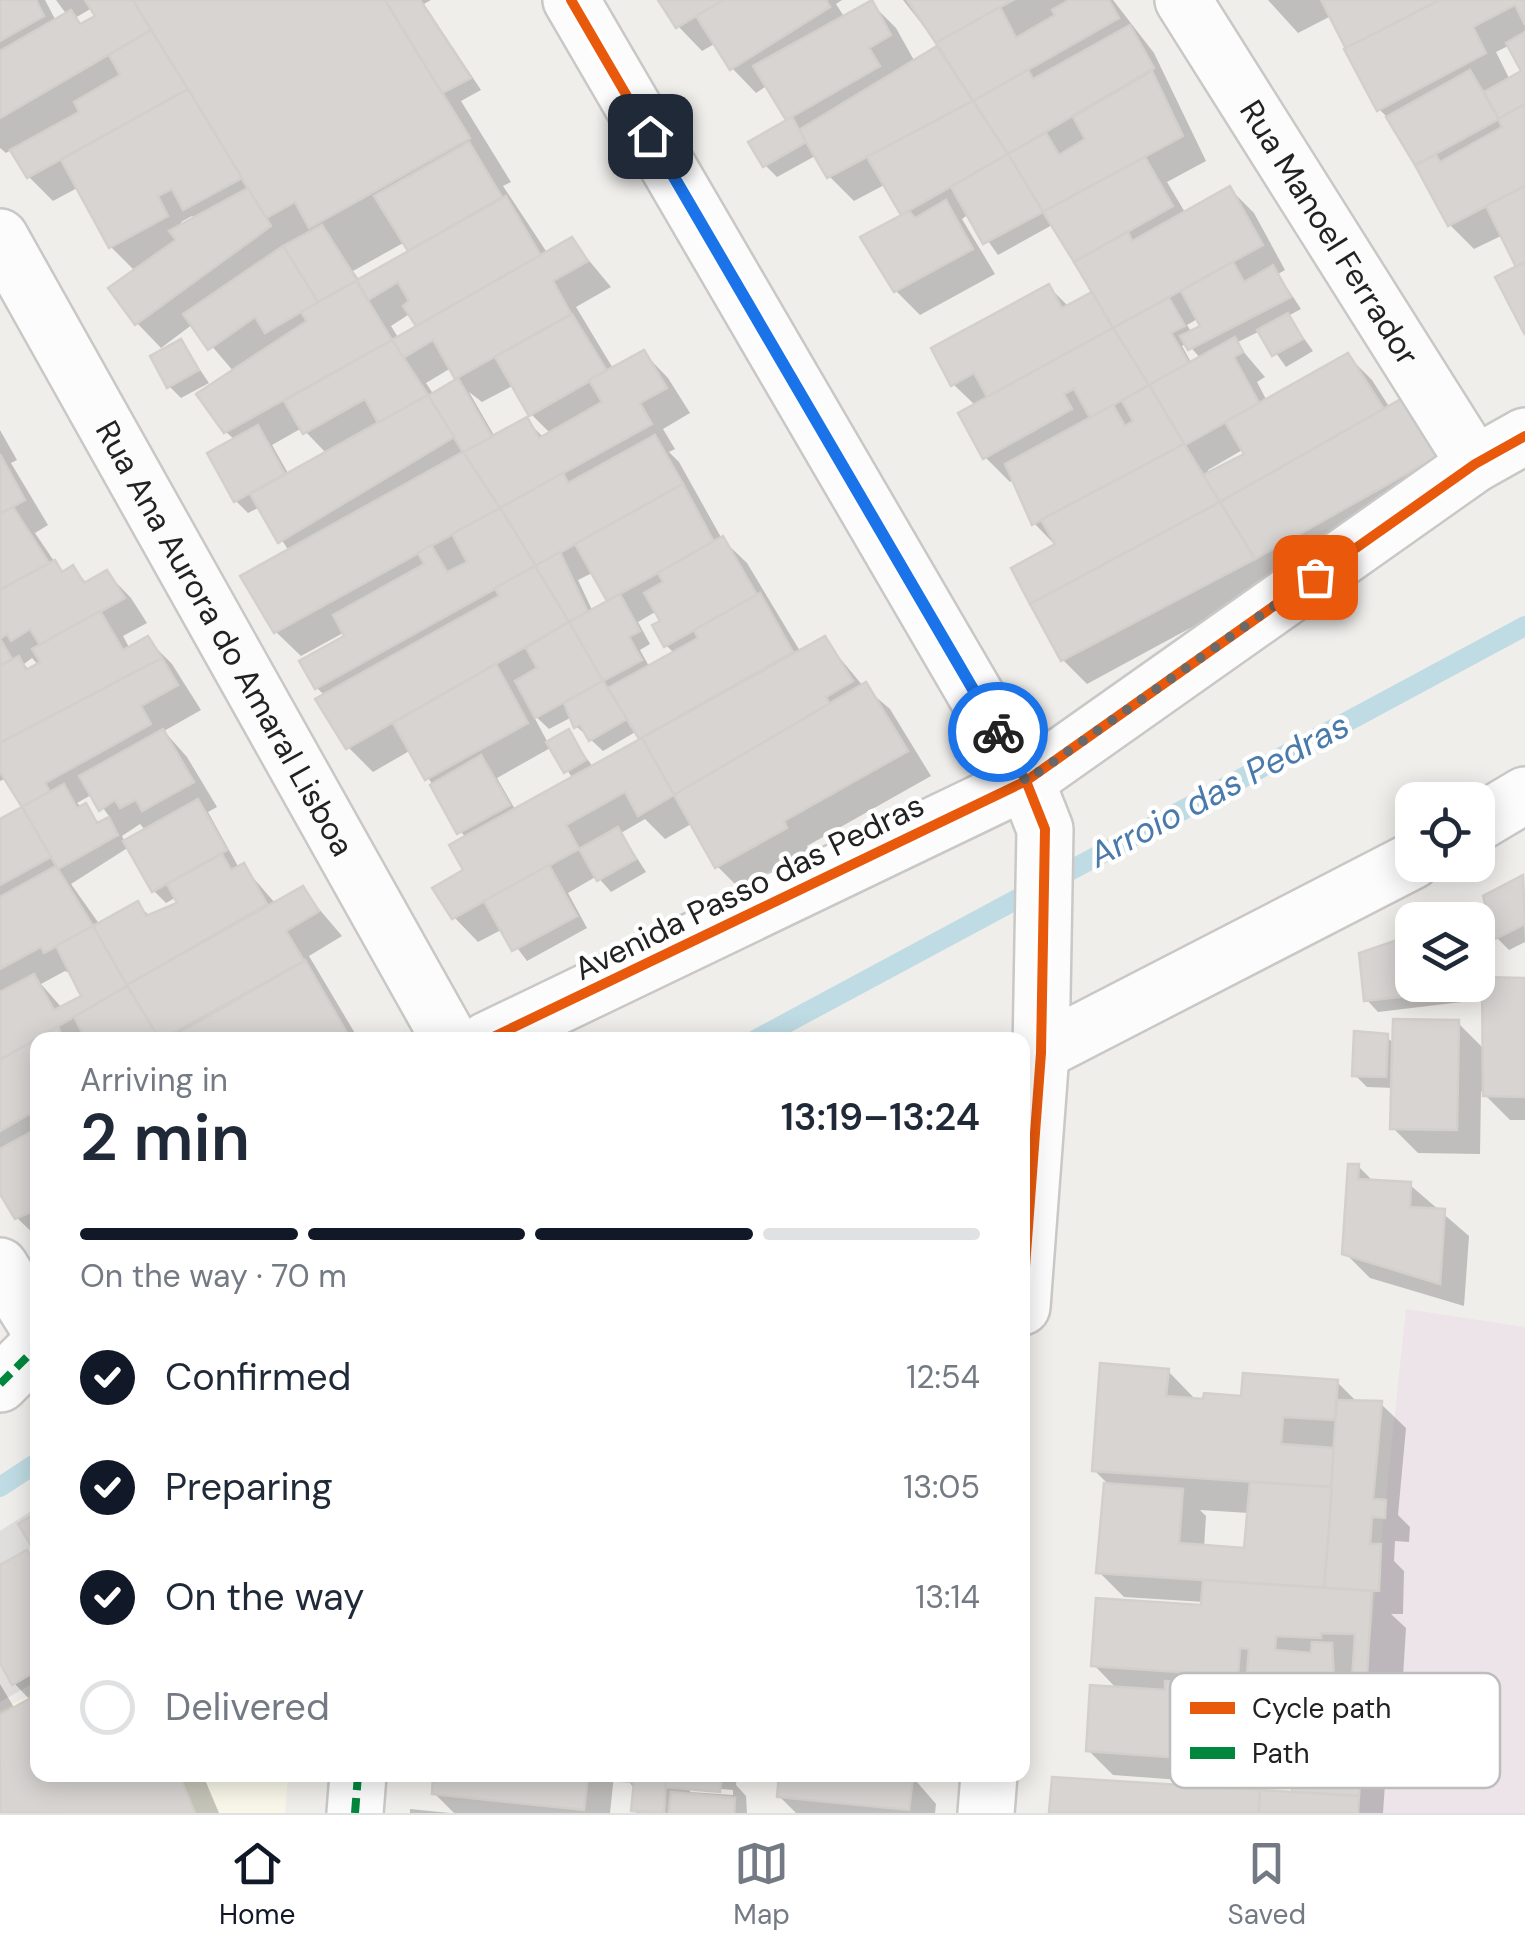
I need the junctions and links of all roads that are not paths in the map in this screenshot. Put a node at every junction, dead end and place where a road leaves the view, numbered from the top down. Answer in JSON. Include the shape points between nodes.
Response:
{"nodes":[{"id":1,"x":571,"y":0,"type":"edge"},
{"id":2,"x":1183,"y":0,"type":"edge"},
{"id":3,"x":0,"y":237,"type":"edge"},
{"id":4,"x":1525,"y":436,"type":"edge"},
{"id":5,"x":1476,"y":464,"type":"junction"},
{"id":6,"x":1525,"y":794,"type":"edge"},
{"id":7,"x":1036,"y":805,"type":"junction"},
{"id":8,"x":1495,"y":812,"type":"edge"},
{"id":9,"x":1395,"y":870,"type":"edge"},
{"id":10,"x":446,"y":1032,"type":"edge"},
{"id":11,"x":506,"y":1032,"type":"edge"},
{"id":12,"x":1032,"y":1058,"type":"edge"},
{"id":13,"x":1030,"y":1108,"type":"edge"},
{"id":14,"x":0,"y":1266,"type":"edge"},
{"id":15,"x":30,"y":1314,"type":"edge"},
{"id":16,"x":30,"y":1354,"type":"edge"},
{"id":17,"x":0,"y":1384,"type":"edge"},
{"id":18,"x":357,"y":1782,"type":"edge"},
{"id":19,"x":988,"y":1782,"type":"edge"},
{"id":20,"x":355,"y":1813,"type":"edge"},
{"id":21,"x":986,"y":1813,"type":"edge"}],
"edges":[{"from":1,"to":7,"type":"street"},
{"from":2,"to":5,"type":"street","name":"Rua Manoel Ferrador"},
{"from":3,"to":10,"type":"street","name":"Rua Ana Aurora do Amaral Lisboa"},
{"from":4,"to":5,"type":"street","name":"Avenida Passo das Pedras"},
{"from":5,"to":7,"type":"street","name":"Avenida Passo das Pedras"},
{"from":6,"to":8,"type":"street"},
{"from":7,"to":11,"type":"street","name":"Avenida Passo das Pedras"},
{"from":7,"to":12,"type":"street","via":[[1044,928]]},
{"from":9,"to":12,"type":"street"},
{"from":12,"to":13,"type":"street"},
{"from":14,"to":15,"type":"street"},
{"from":16,"to":17,"type":"street"},
{"from":18,"to":20,"type":"street"},
{"from":19,"to":21,"type":"street"}]}
